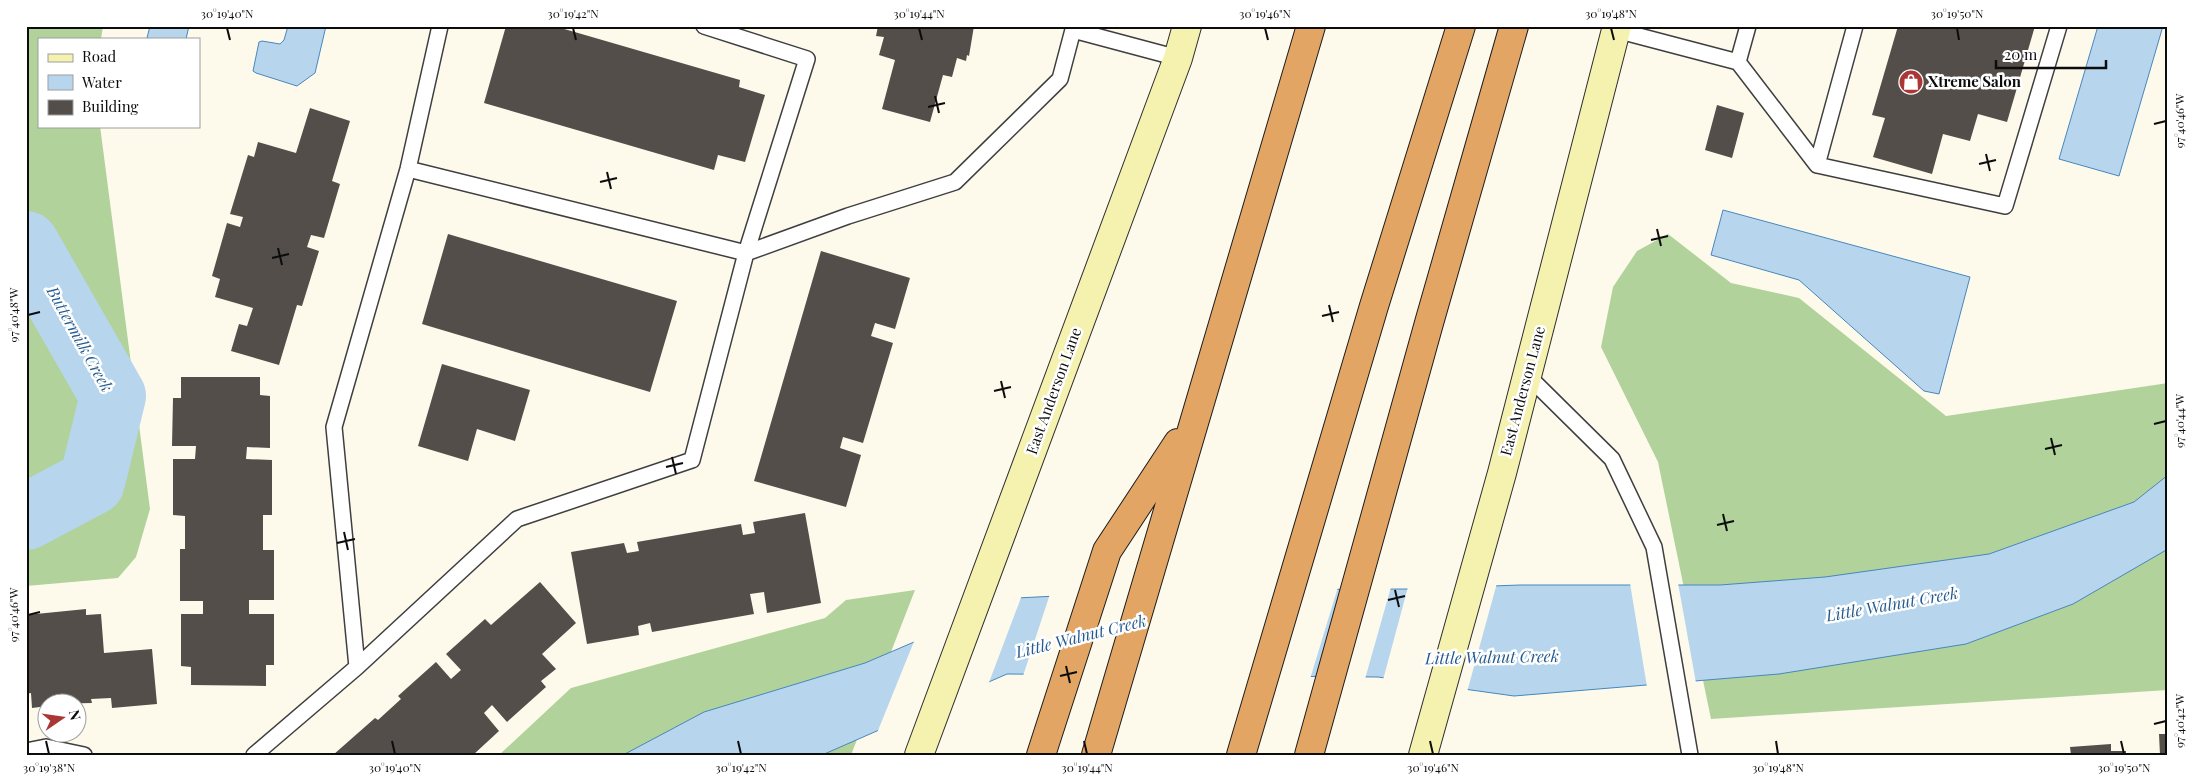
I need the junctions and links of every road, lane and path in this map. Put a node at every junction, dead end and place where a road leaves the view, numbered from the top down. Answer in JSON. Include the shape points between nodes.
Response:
{"nodes":[{"id":1,"x":440,"y":26,"type":"edge"},
{"id":2,"x":704,"y":26,"type":"edge"},
{"id":3,"x":1187,"y":26,"type":"edge"},
{"id":4,"x":1311,"y":26,"type":"edge"},
{"id":5,"x":1461,"y":26,"type":"edge"},
{"id":6,"x":1514,"y":26,"type":"edge"},
{"id":7,"x":1748,"y":26,"type":"edge"},
{"id":8,"x":1855,"y":26,"type":"edge"},
{"id":9,"x":2059,"y":26,"type":"edge"},
{"id":10,"x":1074,"y":28,"type":"edge"},
{"id":11,"x":1617,"y":28,"type":"edge"},
{"id":12,"x":1178,"y":58,"type":"junction"},
{"id":13,"x":1738,"y":62,"type":"junction"},
{"id":14,"x":1817,"y":165,"type":"junction"},
{"id":15,"x":408,"y":169,"type":"junction"},
{"id":16,"x":746,"y":254,"type":"junction"},
{"id":17,"x":1527,"y":375,"type":"junction"},
{"id":18,"x":1193,"y":421,"type":"junction"},
{"id":19,"x":357,"y":667,"type":"junction"},
{"id":20,"x":26,"y":751,"type":"edge"},
{"id":21,"x":84,"y":755,"type":"edge"},
{"id":22,"x":254,"y":755,"type":"edge"},
{"id":23,"x":919,"y":755,"type":"edge"},
{"id":24,"x":1041,"y":755,"type":"edge"},
{"id":25,"x":1096,"y":755,"type":"edge"},
{"id":26,"x":1241,"y":755,"type":"edge"},
{"id":27,"x":1309,"y":755,"type":"edge"},
{"id":28,"x":1423,"y":755,"type":"edge"},
{"id":29,"x":1690,"y":755,"type":"edge"}],
"edges":[{"from":1,"to":15,"type":"lane"},
{"from":2,"to":16,"type":"lane","via":[[807,58]]},
{"from":3,"to":12,"type":"main road","name":"East Anderson Lane"},
{"from":4,"to":18,"type":"highway"},
{"from":5,"to":26,"type":"highway"},
{"from":6,"to":27,"type":"highway"},
{"from":7,"to":13,"type":"lane"},
{"from":8,"to":14,"type":"lane"},
{"from":9,"to":14,"type":"lane","via":[[2005,206]]},
{"from":10,"to":12,"type":"lane"},
{"from":10,"to":16,"type":"lane","via":[[1060,79],[955,182],[848,216]]},
{"from":11,"to":13,"type":"lane"},
{"from":11,"to":17,"type":"main road","name":"East Anderson Lane"},
{"from":12,"to":23,"type":"main road","name":"East Anderson Lane"},
{"from":13,"to":14,"type":"lane"},
{"from":15,"to":16,"type":"lane"},
{"from":15,"to":19,"type":"lane","via":[[334,427]]},
{"from":16,"to":19,"type":"lane","via":[[692,460],[517,519]]},
{"from":17,"to":28,"type":"main road","name":"East Anderson Lane"},
{"from":17,"to":29,"type":"lane","via":[[1612,458],[1654,546]]},
{"from":18,"to":24,"type":"highway","via":[[1107,551]]},
{"from":18,"to":25,"type":"highway"},
{"from":19,"to":22,"type":"lane"},
{"from":20,"to":21,"type":"lane","via":[[46,747]]}]}
